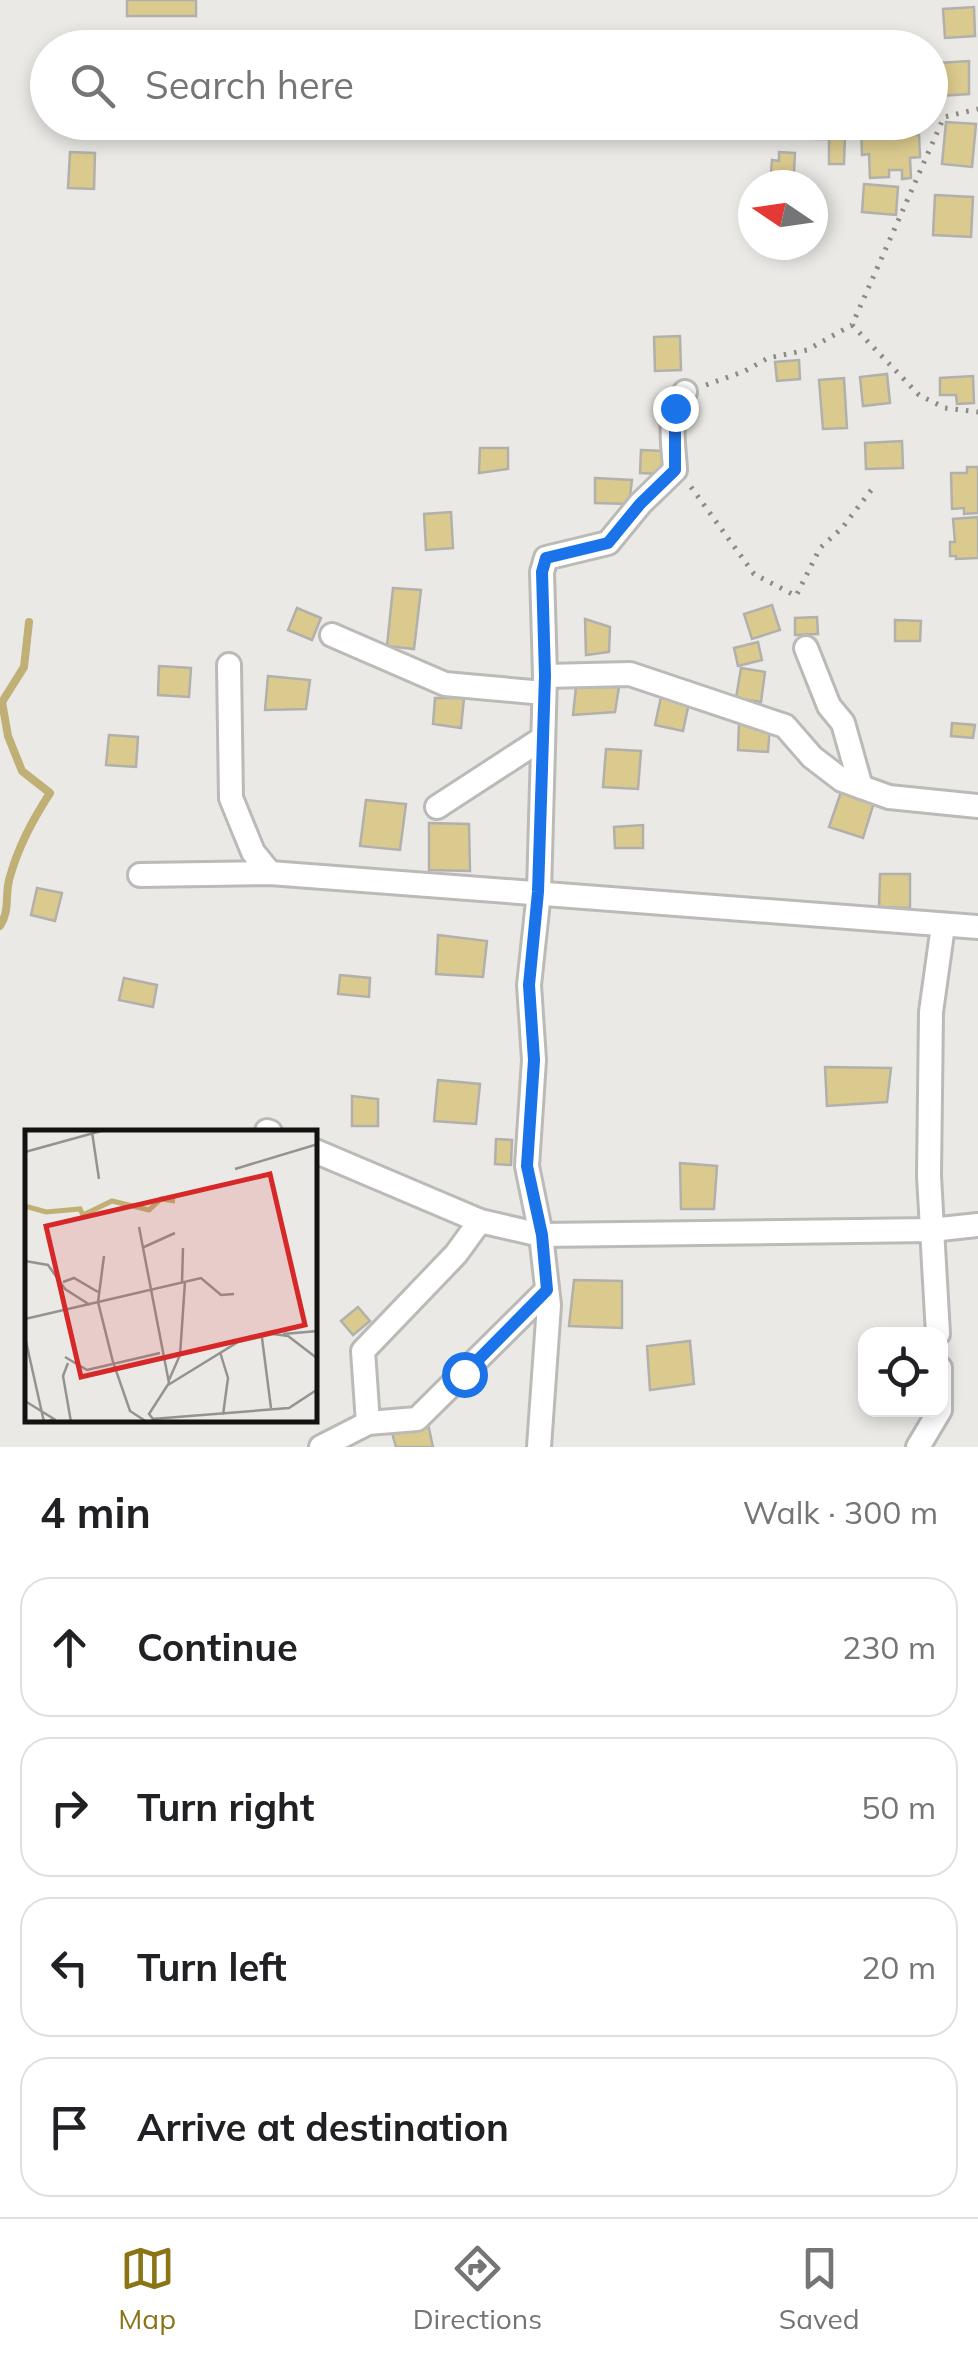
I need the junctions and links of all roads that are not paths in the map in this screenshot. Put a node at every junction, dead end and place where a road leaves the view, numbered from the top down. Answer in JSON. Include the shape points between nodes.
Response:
{"nodes":[{"id":1,"x":685,"y":392,"type":"road end"},
{"id":2,"x":332,"y":635,"type":"dead end"},
{"id":3,"x":806,"y":648,"type":"dead end"},
{"id":4,"x":229,"y":665,"type":"dead end"},
{"id":5,"x":544,"y":684,"type":"junction"},
{"id":6,"x":543,"y":738,"type":"junction"},
{"id":7,"x":861,"y":787,"type":"junction"},
{"id":8,"x":437,"y":806,"type":"dead end"},
{"id":9,"x":978,"y":806,"type":"edge"},
{"id":10,"x":270,"y":873,"type":"junction"},
{"id":11,"x":140,"y":876,"type":"dead end"},
{"id":12,"x":538,"y":892,"type":"junction"},
{"id":13,"x":943,"y":926,"type":"junction"},
{"id":14,"x":978,"y":927,"type":"edge"},
{"id":15,"x":318,"y":1152,"type":"edge"},
{"id":16,"x":480,"y":1221,"type":"junction"},
{"id":17,"x":978,"y":1225,"type":"edge"},
{"id":18,"x":931,"y":1230,"type":"junction"},
{"id":19,"x":542,"y":1235,"type":"junction"},
{"id":20,"x":547,"y":1290,"type":"junction"},
{"id":21,"x":938,"y":1327,"type":"edge"},
{"id":22,"x":935,"y":1417,"type":"edge"},
{"id":23,"x":368,"y":1423,"type":"junction"},
{"id":24,"x":322,"y":1447,"type":"edge"},
{"id":25,"x":539,"y":1447,"type":"edge"},
{"id":26,"x":918,"y":1447,"type":"edge"}],
"edges":[{"from":1,"to":5,"type":"street","via":[[673,421],[675,470],[608,543],[546,558]]},
{"from":2,"to":5,"type":"street","via":[[445,684]]},
{"from":3,"to":7,"type":"street","via":[[829,706],[843,722]]},
{"from":4,"to":10,"type":"street","via":[[231,798],[253,852]]},
{"from":5,"to":6,"type":"street"},
{"from":5,"to":7,"type":"street","via":[[630,674],[785,726],[812,758]]},
{"from":6,"to":8,"type":"street"},
{"from":6,"to":12,"type":"street"},
{"from":7,"to":9,"type":"street","via":[[889,797]]},
{"from":10,"to":11,"type":"street"},
{"from":10,"to":12,"type":"street"},
{"from":12,"to":13,"type":"street"},
{"from":12,"to":19,"type":"street","via":[[529,985],[534,1060],[527,1166]]},
{"from":13,"to":14,"type":"street"},
{"from":13,"to":18,"type":"street","via":[[931,1012]]},
{"from":15,"to":16,"type":"street"},
{"from":16,"to":19,"type":"street"},
{"from":16,"to":23,"type":"street","via":[[363,1351]]},
{"from":17,"to":18,"type":"street"},
{"from":18,"to":19,"type":"street"},
{"from":18,"to":21,"type":"street"},
{"from":19,"to":20,"type":"street"},
{"from":20,"to":23,"type":"street","via":[[418,1419]]},
{"from":20,"to":25,"type":"street"},
{"from":22,"to":26,"type":"street"},
{"from":23,"to":24,"type":"street"}]}
